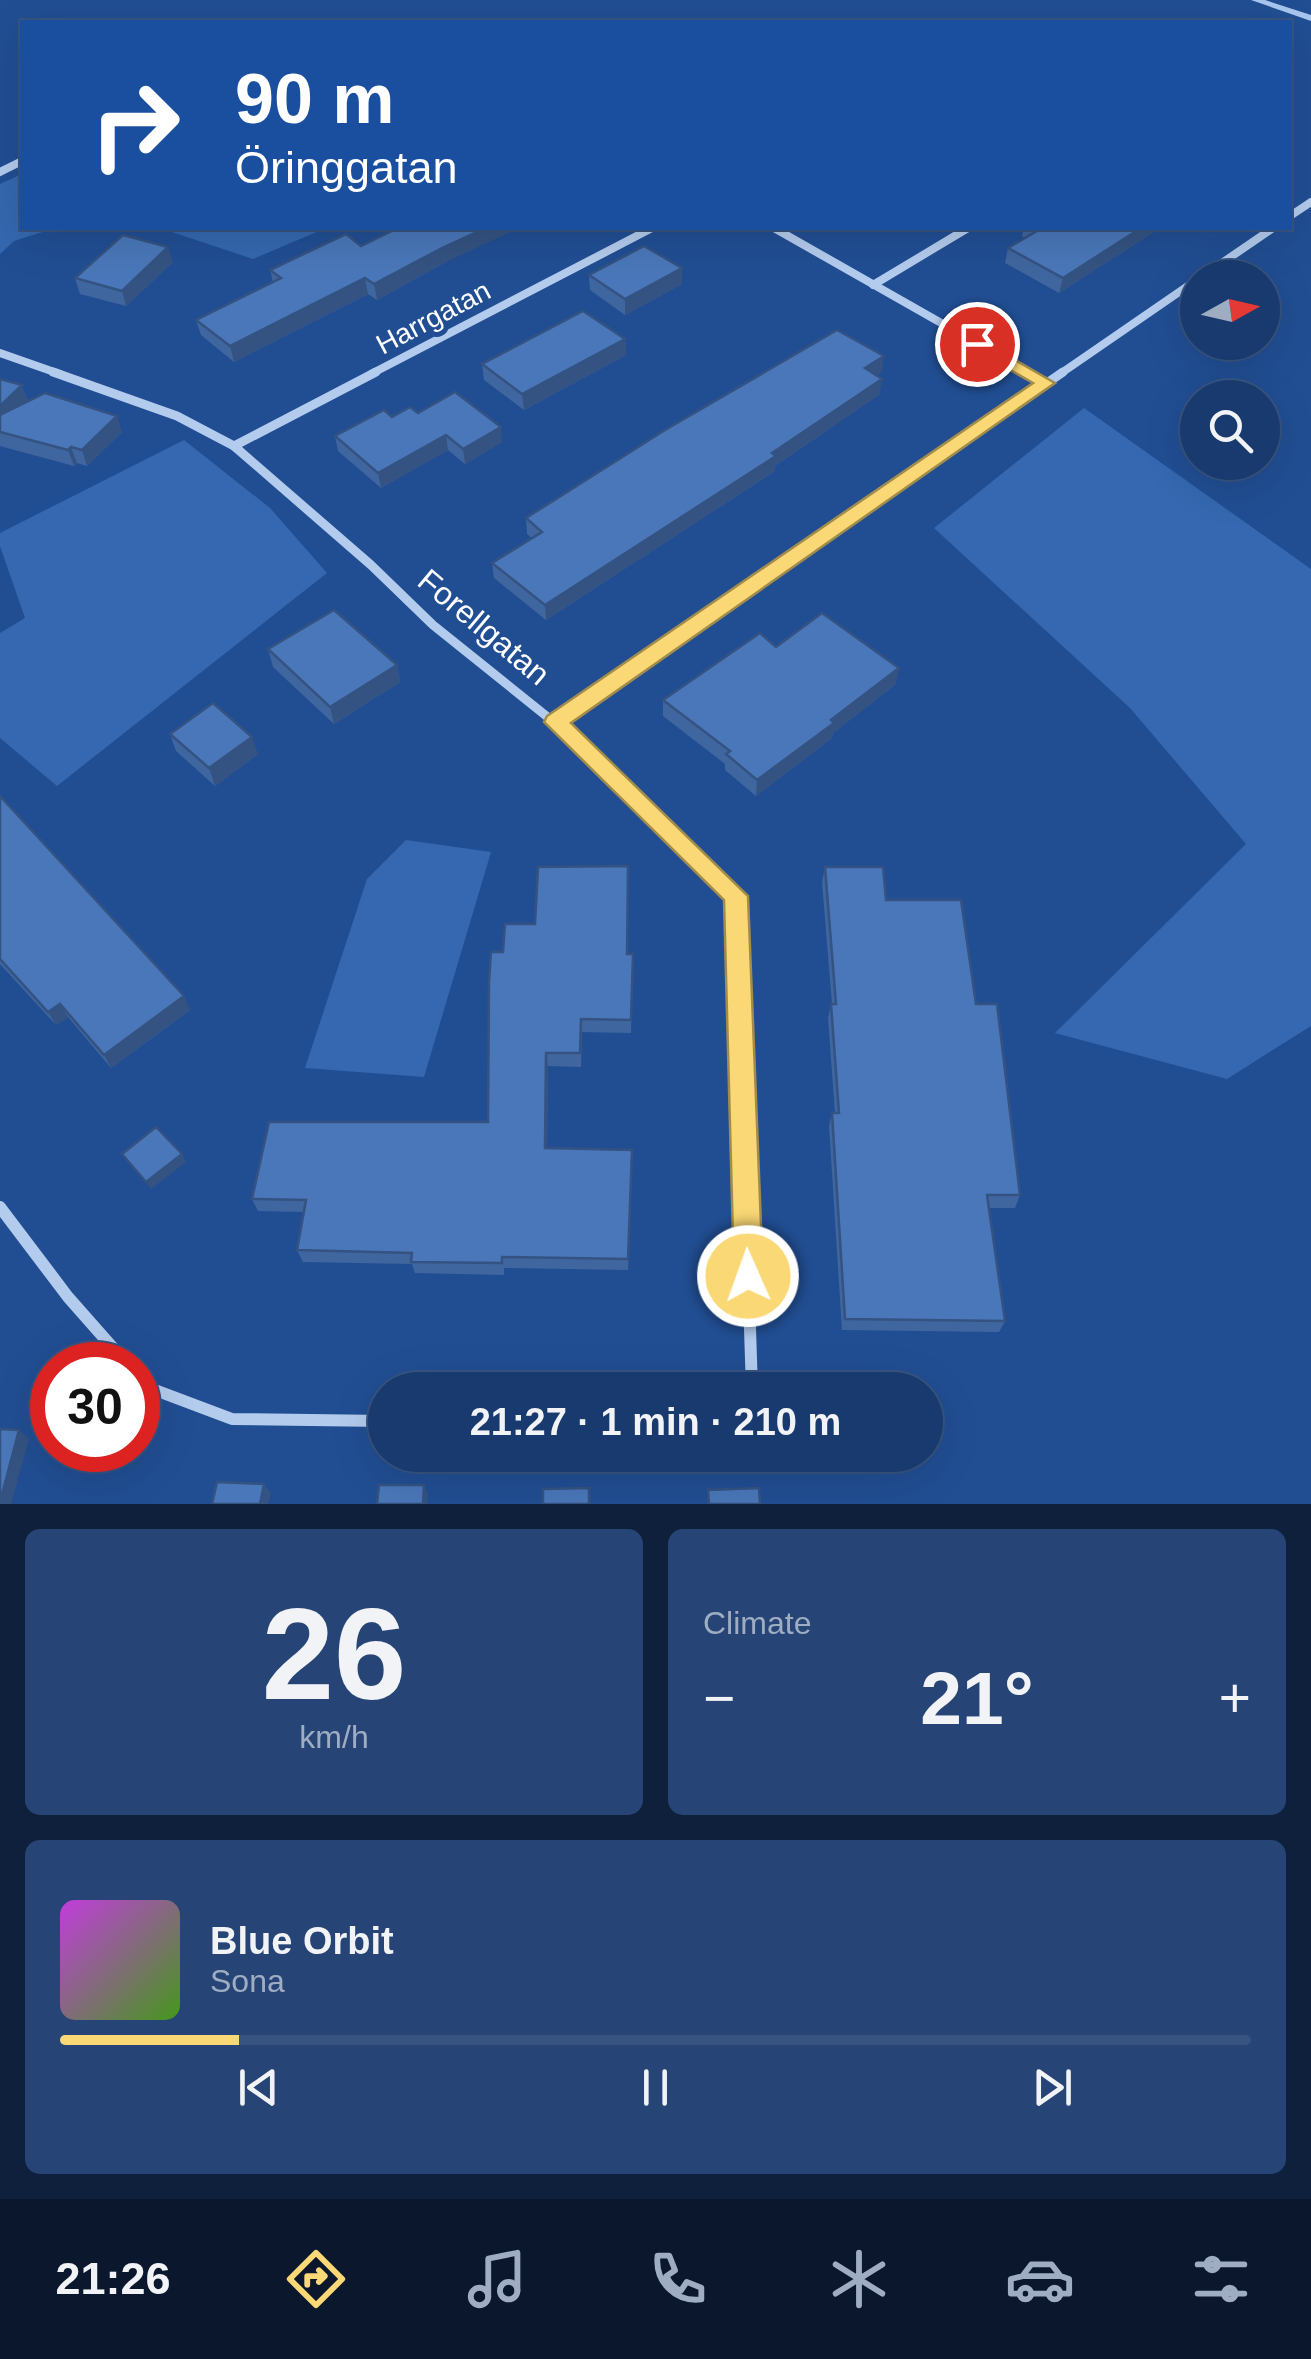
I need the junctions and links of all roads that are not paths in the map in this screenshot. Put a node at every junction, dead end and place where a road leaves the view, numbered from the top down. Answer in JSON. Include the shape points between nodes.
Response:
{"nodes":[{"id":1,"x":648,"y":230,"type":"edge"},
{"id":2,"x":777,"y":230,"type":"edge"},
{"id":3,"x":965,"y":230,"type":"edge"},
{"id":4,"x":1270,"y":230,"type":"edge"},
{"id":5,"x":1226,"y":260,"type":"edge"},
{"id":6,"x":873,"y":285,"type":"junction"},
{"id":7,"x":1180,"y":291,"type":"edge"},
{"id":8,"x":0,"y":354,"type":"edge"},
{"id":9,"x":1046,"y":383,"type":"junction"},
{"id":10,"x":234,"y":446,"type":"junction"},
{"id":11,"x":555,"y":722,"type":"junction"},
{"id":12,"x":0,"y":1207,"type":"edge"},
{"id":13,"x":108,"y":1342,"type":"edge"},
{"id":14,"x":751,"y":1372,"type":"edge"},
{"id":15,"x":160,"y":1392,"type":"edge"},
{"id":16,"x":368,"y":1420,"type":"edge"}],
"edges":[{"from":1,"to":10,"type":"street","name":"Harrgatan"},
{"from":2,"to":6,"type":"street"},
{"from":3,"to":6,"type":"street"},
{"from":4,"to":5,"type":"street"},
{"from":6,"to":9,"type":"street"},
{"from":7,"to":9,"type":"street"},
{"from":8,"to":10,"type":"street","name":"Forellgatan","via":[[177,416]]},
{"from":9,"to":11,"type":"street"},
{"from":10,"to":11,"type":"street","name":"Forellgatan","via":[[432,625]]},
{"from":11,"to":14,"type":"street","name":"Forellgatan","via":[[736,896]]},
{"from":12,"to":13,"type":"street"},
{"from":15,"to":16,"type":"street","via":[[232,1419]]}]}
